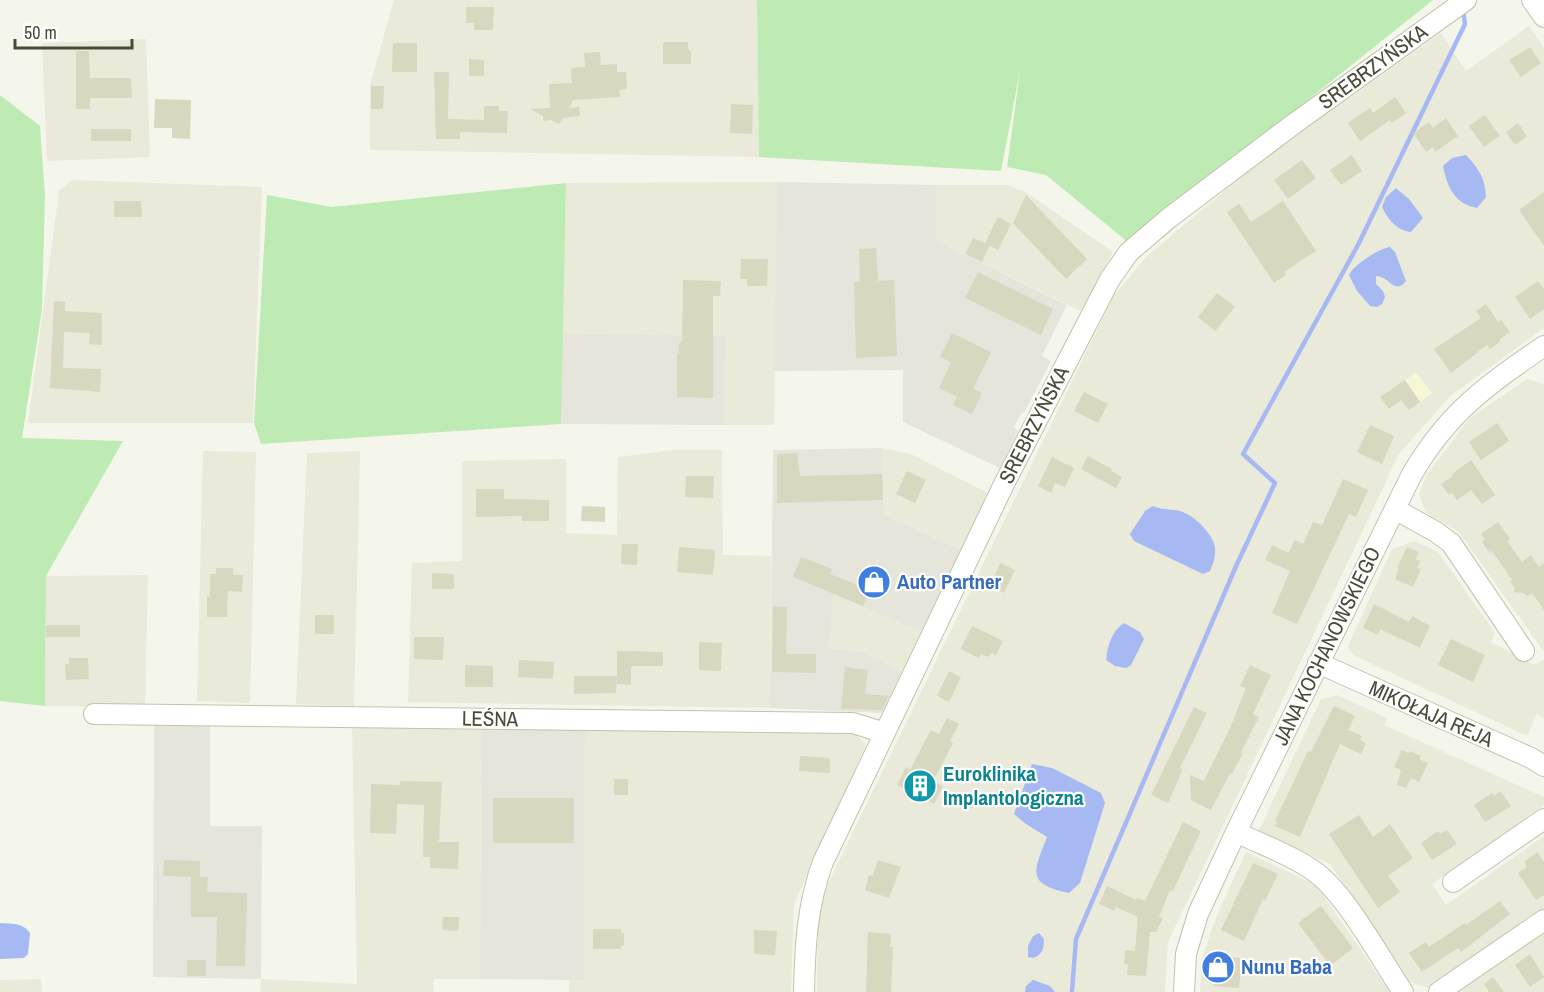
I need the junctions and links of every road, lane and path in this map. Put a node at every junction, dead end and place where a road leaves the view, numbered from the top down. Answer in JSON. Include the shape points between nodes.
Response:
{"nodes":[{"id":1,"x":1466,"y":0,"type":"edge"},
{"id":2,"x":1532,"y":0,"type":"edge"},
{"id":3,"x":1544,"y":17,"type":"edge"},
{"id":4,"x":1541,"y":353,"type":"edge"},
{"id":5,"x":1395,"y":509,"type":"junction"},
{"id":6,"x":1524,"y":651,"type":"dead end"},
{"id":7,"x":1318,"y":663,"type":"junction"},
{"id":8,"x":94,"y":714,"type":"dead end"},
{"id":9,"x":885,"y":733,"type":"junction"},
{"id":10,"x":1544,"y":766,"type":"edge"},
{"id":11,"x":1544,"y":819,"type":"edge"},
{"id":12,"x":1236,"y":832,"type":"junction"},
{"id":13,"x":1453,"y":882,"type":"dead end"},
{"id":14,"x":1544,"y":920,"type":"edge"},
{"id":15,"x":804,"y":992,"type":"edge"},
{"id":16,"x":1184,"y":992,"type":"edge"},
{"id":17,"x":1403,"y":992,"type":"edge"},
{"id":18,"x":1439,"y":992,"type":"edge"}],
"edges":[{"from":1,"to":9,"type":"street","name":"SREBRZYŃSKA","via":[[1210,186],[1129,252],[1094,308],[1046,400]]},
{"from":2,"to":3,"type":"street"},
{"from":4,"to":5,"type":"street","name":"JANA KOCHANOWSKIEGO","via":[[1478,392],[1457,412],[1423,455]]},
{"from":5,"to":6,"type":"street","via":[[1451,543]]},
{"from":5,"to":7,"type":"street","name":"JANA KOCHANOWSKIEGO"},
{"from":7,"to":10,"type":"street","name":"MIKOŁAJA REJA"},
{"from":7,"to":12,"type":"street","name":"JANA KOCHANOWSKIEGO"},
{"from":8,"to":9,"type":"street","name":"LEŚNA","via":[[853,723]]},
{"from":9,"to":15,"type":"street","name":"SREBRZYŃSKA","via":[[815,884],[806,929]]},
{"from":11,"to":13,"type":"street"},
{"from":12,"to":16,"type":"street","name":"JANA KOCHANOWSKIEGO","via":[[1198,914],[1186,954]]},
{"from":12,"to":17,"type":"street","via":[[1311,868],[1326,880]]},
{"from":14,"to":18,"type":"street"}]}
